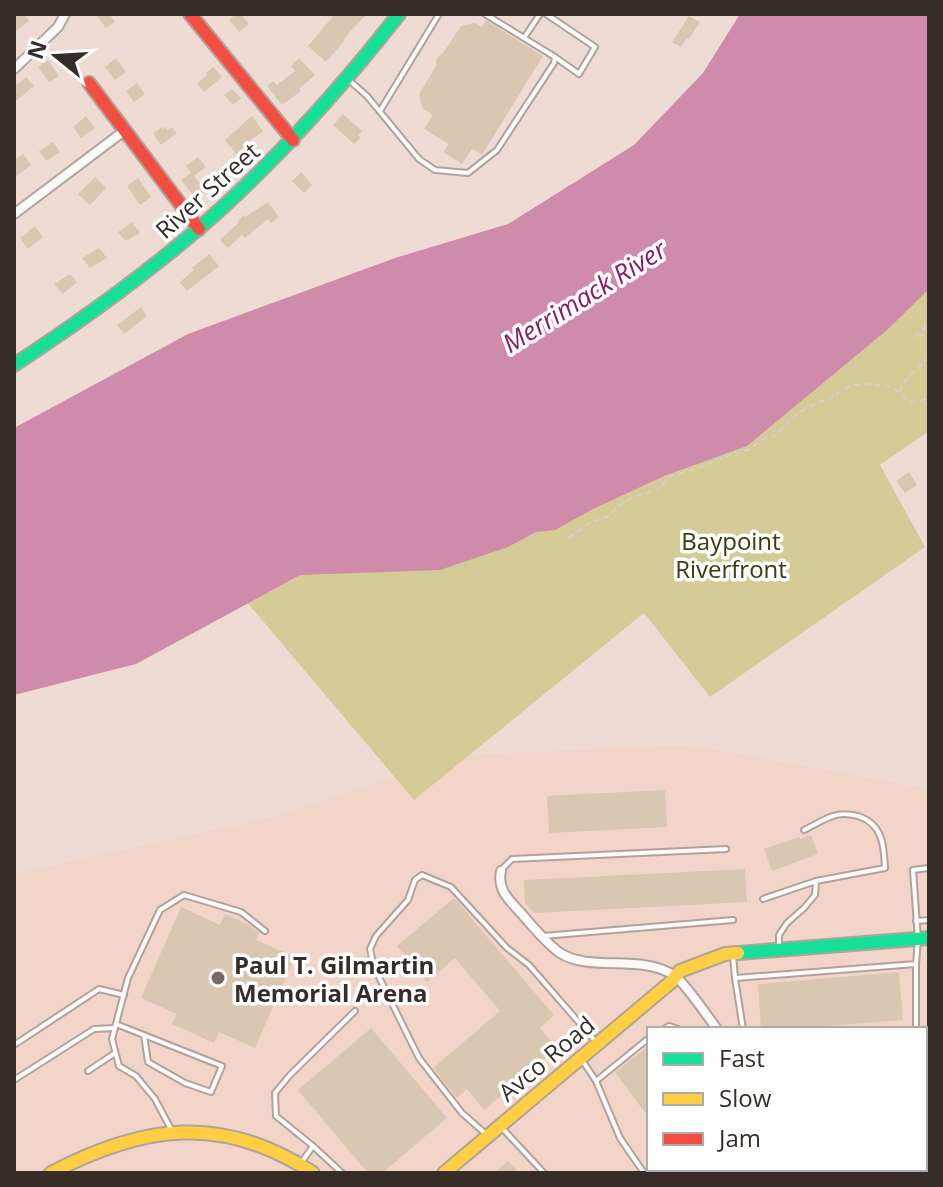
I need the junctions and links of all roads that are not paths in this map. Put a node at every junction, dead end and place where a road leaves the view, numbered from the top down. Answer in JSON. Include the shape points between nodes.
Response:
{"nodes":[{"id":1,"x":65,"y":14,"type":"edge"},
{"id":2,"x":190,"y":14,"type":"edge"},
{"id":3,"x":399,"y":14,"type":"edge"},
{"id":4,"x":439,"y":14,"type":"edge"},
{"id":5,"x":485,"y":14,"type":"edge"},
{"id":6,"x":543,"y":14,"type":"edge"},
{"id":7,"x":524,"y":38,"type":"junction"},
{"id":8,"x":555,"y":57,"type":"junction"},
{"id":9,"x":15,"y":65,"type":"edge"},
{"id":10,"x":348,"y":79,"type":"junction"},
{"id":11,"x":89,"y":83,"type":"dead end"},
{"id":12,"x":380,"y":111,"type":"junction"},
{"id":13,"x":124,"y":131,"type":"junction"},
{"id":14,"x":293,"y":140,"type":"junction"},
{"id":15,"x":14,"y":214,"type":"edge"},
{"id":16,"x":199,"y":229,"type":"junction"},
{"id":17,"x":14,"y":365,"type":"edge"},
{"id":18,"x":804,"y":830,"type":"dead end"},
{"id":19,"x":726,"y":849,"type":"dead end"},
{"id":20,"x":929,"y":868,"type":"edge"},
{"id":21,"x":501,"y":871,"type":"joint"},
{"id":22,"x":816,"y":881,"type":"junction"},
{"id":23,"x":763,"y":899,"type":"dead end"},
{"id":24,"x":733,"y":920,"type":"dead end"},
{"id":25,"x":929,"y":920,"type":"edge"},
{"id":26,"x":916,"y":921,"type":"junction"},
{"id":27,"x":265,"y":931,"type":"dead end"},
{"id":28,"x":543,"y":936,"type":"junction"},
{"id":29,"x":923,"y":938,"type":"edge"},
{"id":30,"x":779,"y":951,"type":"junction"},
{"id":31,"x":733,"y":953,"type":"junction"},
{"id":32,"x":916,"y":964,"type":"junction"},
{"id":33,"x":676,"y":976,"type":"junction"},
{"id":34,"x":735,"y":978,"type":"junction"},
{"id":35,"x":124,"y":995,"type":"junction"},
{"id":36,"x":355,"y":1011,"type":"dead end"},
{"id":37,"x":116,"y":1026,"type":"junction"},
{"id":38,"x":715,"y":1027,"type":"edge"},
{"id":39,"x":743,"y":1027,"type":"edge"},
{"id":40,"x":916,"y":1027,"type":"edge"},
{"id":41,"x":144,"y":1035,"type":"junction"},
{"id":42,"x":647,"y":1040,"type":"edge"},
{"id":43,"x":598,"y":1043,"type":"junction"},
{"id":44,"x":14,"y":1045,"type":"edge"},
{"id":45,"x":115,"y":1053,"type":"junction"},
{"id":46,"x":580,"y":1058,"type":"junction"},
{"id":47,"x":88,"y":1071,"type":"dead end"},
{"id":48,"x":14,"y":1080,"type":"edge"},
{"id":49,"x":596,"y":1081,"type":"junction"},
{"id":50,"x":500,"y":1126,"type":"junction"},
{"id":51,"x":173,"y":1133,"type":"junction"},
{"id":52,"x":488,"y":1137,"type":"junction"},
{"id":53,"x":313,"y":1146,"type":"junction"},
{"id":54,"x":299,"y":1165,"type":"junction"},
{"id":55,"x":51,"y":1173,"type":"edge"},
{"id":56,"x":313,"y":1173,"type":"edge"},
{"id":57,"x":342,"y":1173,"type":"edge"},
{"id":58,"x":444,"y":1173,"type":"edge"},
{"id":59,"x":544,"y":1173,"type":"edge"},
{"id":60,"x":644,"y":1173,"type":"edge"}],
"edges":[{"from":1,"to":9,"type":"street","via":[[58,27]]},
{"from":2,"to":14,"type":"street"},
{"from":3,"to":10,"type":"street","name":"River Street"},
{"from":4,"to":12,"type":"lane"},
{"from":5,"to":7,"type":"lane"},
{"from":6,"to":7,"type":"lane"},
{"from":6,"to":8,"type":"lane","via":[[595,47],[579,74]]},
{"from":7,"to":8,"type":"lane"},
{"from":8,"to":12,"type":"lane","via":[[497,150],[468,173],[427,165]]},
{"from":10,"to":12,"type":"lane"},
{"from":10,"to":14,"type":"street","name":"River Street"},
{"from":11,"to":13,"type":"street"},
{"from":13,"to":15,"type":"street"},
{"from":13,"to":16,"type":"street"},
{"from":14,"to":16,"type":"street","name":"River Street"},
{"from":16,"to":17,"type":"street","name":"River Street","via":[[107,303]]},
{"from":18,"to":22,"type":"lane","via":[[850,813],[870,820],[884,847],[885,868]]},
{"from":19,"to":21,"type":"lane","via":[[512,859]]},
{"from":20,"to":26,"type":"lane","via":[[913,870]]},
{"from":21,"to":28,"type":"street","via":[[504,893]]},
{"from":22,"to":23,"type":"lane"},
{"from":22,"to":30,"type":"lane","via":[[815,895],[779,935]]},
{"from":24,"to":28,"type":"lane"},
{"from":25,"to":26,"type":"lane"},
{"from":26,"to":29,"type":"lane"},
{"from":27,"to":35,"type":"lane","via":[[241,912],[184,895],[160,910]]},
{"from":28,"to":33,"type":"street","via":[[573,959],[631,963]]},
{"from":29,"to":30,"type":"street","name":"Avco Road"},
{"from":29,"to":32,"type":"lane"},
{"from":30,"to":31,"type":"street","name":"Avco Road"},
{"from":31,"to":33,"type":"street","name":"Avco Road"},
{"from":31,"to":34,"type":"lane"},
{"from":32,"to":34,"type":"lane"},
{"from":32,"to":40,"type":"lane"},
{"from":33,"to":38,"type":"street"},
{"from":33,"to":43,"type":"street","name":"Avco Road"},
{"from":34,"to":39,"type":"lane"},
{"from":35,"to":37,"type":"lane"},
{"from":35,"to":44,"type":"lane","via":[[99,989]]},
{"from":36,"to":53,"type":"lane","via":[[275,1093],[276,1116]]},
{"from":37,"to":41,"type":"lane"},
{"from":37,"to":45,"type":"lane"},
{"from":37,"to":48,"type":"lane","via":[[94,1029]]},
{"from":41,"to":41,"type":"lane","via":[[222,1066],[211,1092],[148,1062]]},
{"from":42,"to":49,"type":"lane"},
{"from":43,"to":46,"type":"street","name":"Avco Road"},
{"from":43,"to":52,"type":"lane","via":[[451,887],[422,875],[415,880],[408,900],[376,936],[370,949],[374,967],[419,1058]]},
{"from":45,"to":47,"type":"lane"},
{"from":45,"to":51,"type":"lane","via":[[119,1066],[136,1076],[155,1099]]},
{"from":46,"to":49,"type":"lane"},
{"from":46,"to":50,"type":"street","name":"Avco Road"},
{"from":49,"to":60,"type":"lane","via":[[620,1138]]},
{"from":50,"to":52,"type":"street","name":"Avco Road"},
{"from":50,"to":59,"type":"lane"},
{"from":51,"to":54,"type":"street","via":[[228,1136]]},
{"from":51,"to":55,"type":"street","via":[[106,1147]]},
{"from":52,"to":58,"type":"street","name":"Avco Road"},
{"from":53,"to":54,"type":"lane"},
{"from":53,"to":57,"type":"lane"},
{"from":54,"to":56,"type":"street"}]}
